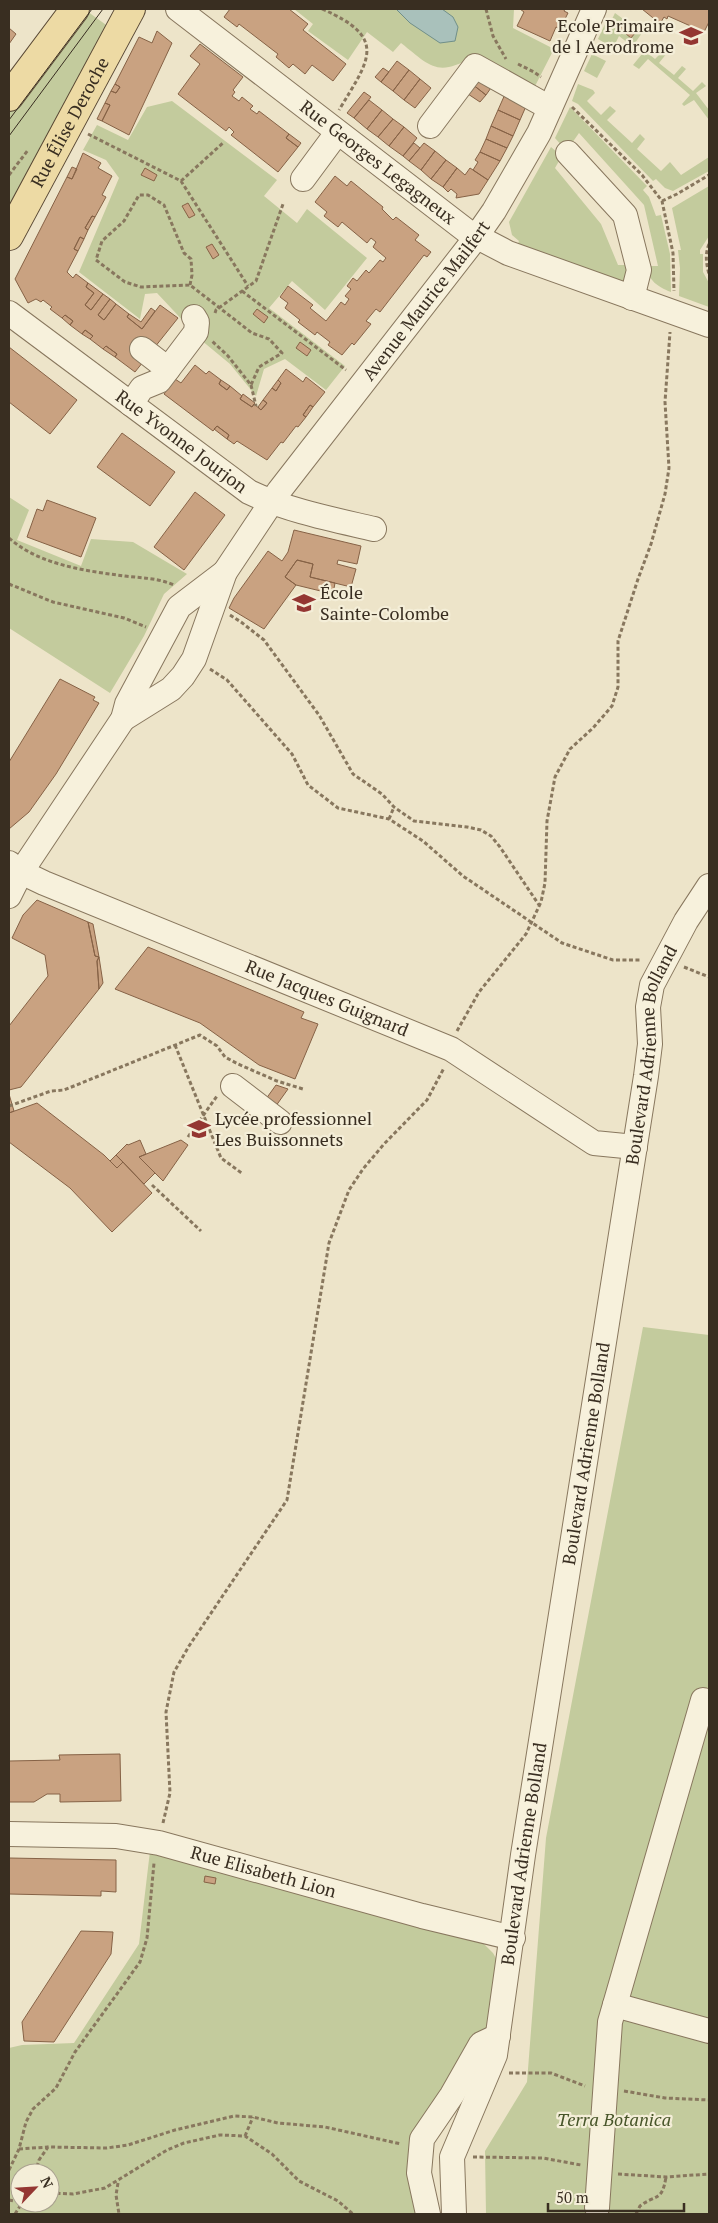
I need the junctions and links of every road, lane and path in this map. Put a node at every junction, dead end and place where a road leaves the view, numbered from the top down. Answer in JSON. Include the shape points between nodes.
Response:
{"nodes":[{"id":1,"x":74,"y":9,"type":"edge"},
{"id":2,"x":131,"y":9,"type":"edge"},
{"id":3,"x":178,"y":9,"type":"edge"},
{"id":4,"x":322,"y":9,"type":"edge"},
{"id":5,"x":594,"y":9,"type":"edge"},
{"id":6,"x":9,"y":97,"type":"edge"},
{"id":7,"x":550,"y":108,"type":"junction"},
{"id":8,"x":338,"y":122,"type":"junction"},
{"id":9,"x":430,"y":126,"type":"dead end"},
{"id":10,"x":85,"y":132,"type":"dead end"},
{"id":11,"x":224,"y":142,"type":"dead end"},
{"id":12,"x":568,"y":153,"type":"dead end"},
{"id":13,"x":709,"y":175,"type":"edge"},
{"id":14,"x":303,"y":178,"type":"dead end"},
{"id":15,"x":181,"y":181,"type":"junction"},
{"id":16,"x":283,"y":204,"type":"dead end"},
{"id":17,"x":9,"y":236,"type":"edge"},
{"id":18,"x":476,"y":237,"type":"junction"},
{"id":19,"x":709,"y":244,"type":"edge"},
{"id":20,"x":709,"y":274,"type":"edge"},
{"id":21,"x":190,"y":285,"type":"junction"},
{"id":22,"x":248,"y":286,"type":"junction"},
{"id":23,"x":242,"y":291,"type":"junction"},
{"id":24,"x":632,"y":298,"type":"junction"},
{"id":25,"x":221,"y":307,"type":"junction"},
{"id":26,"x":671,"y":313,"type":"junction"},
{"id":27,"x":9,"y":314,"type":"edge"},
{"id":28,"x":709,"y":325,"type":"edge"},
{"id":29,"x":199,"y":328,"type":"junction"},
{"id":30,"x":142,"y":349,"type":"dead end"},
{"id":31,"x":174,"y":372,"type":"junction"},
{"id":32,"x":349,"y":372,"type":"dead end"},
{"id":33,"x":251,"y":385,"type":"junction"},
{"id":34,"x":131,"y":404,"type":"junction"},
{"id":35,"x":256,"y":406,"type":"dead end"},
{"id":36,"x":271,"y":502,"type":"junction"},
{"id":37,"x":374,"y":528,"type":"dead end"},
{"id":38,"x":9,"y":538,"type":"edge"},
{"id":39,"x":9,"y":584,"type":"edge"},
{"id":40,"x":202,"y":600,"type":"junction"},
{"id":41,"x":163,"y":639,"type":"junction"},
{"id":42,"x":194,"y":660,"type":"junction"},
{"id":43,"x":123,"y":719,"type":"junction"},
{"id":44,"x":394,"y":807,"type":"junction"},
{"id":45,"x":389,"y":820,"type":"junction"},
{"id":46,"x":15,"y":868,"type":"edge"},
{"id":47,"x":709,"y":886,"type":"edge"},
{"id":48,"x":9,"y":896,"type":"edge"},
{"id":49,"x":539,"y":905,"type":"junction"},
{"id":50,"x":532,"y":921,"type":"junction"},
{"id":51,"x":666,"y":960,"type":"junction"},
{"id":52,"x":709,"y":977,"type":"edge"},
{"id":53,"x":175,"y":1044,"type":"junction"},
{"id":54,"x":451,"y":1049,"type":"junction"},
{"id":55,"x":232,"y":1077,"type":"junction"},
{"id":56,"x":304,"y":1089,"type":"dead end"},
{"id":57,"x":9,"y":1106,"type":"edge"},
{"id":58,"x":204,"y":1115,"type":"junction"},
{"id":59,"x":280,"y":1122,"type":"dead end"},
{"id":60,"x":188,"y":1137,"type":"dead end"},
{"id":61,"x":635,"y":1147,"type":"junction"},
{"id":62,"x":243,"y":1174,"type":"dead end"},
{"id":63,"x":152,"y":1184,"type":"dead end"},
{"id":64,"x":201,"y":1231,"type":"dead end"},
{"id":65,"x":709,"y":1702,"type":"edge"},
{"id":66,"x":9,"y":1834,"type":"edge"},
{"id":67,"x":158,"y":1843,"type":"junction"},
{"id":68,"x":513,"y":1938,"type":"junction"},
{"id":69,"x":614,"y":2005,"type":"junction"},
{"id":70,"x":709,"y":2032,"type":"edge"},
{"id":71,"x":498,"y":2036,"type":"junction"},
{"id":72,"x":253,"y":2117,"type":"junction"},
{"id":73,"x":245,"y":2136,"type":"junction"},
{"id":74,"x":48,"y":2147,"type":"junction"},
{"id":75,"x":420,"y":2149,"type":"junction"},
{"id":76,"x":19,"y":2150,"type":"junction"},
{"id":77,"x":37,"y":2163,"type":"edge"},
{"id":78,"x":9,"y":2170,"type":"edge"},
{"id":79,"x":666,"y":2177,"type":"dead end"},
{"id":80,"x":118,"y":2182,"type":"junction"},
{"id":81,"x":60,"y":2193,"type":"edge"},
{"id":82,"x":597,"y":2212,"type":"edge"},
{"id":83,"x":119,"y":2214,"type":"edge"},
{"id":84,"x":353,"y":2214,"type":"edge"},
{"id":85,"x":428,"y":2214,"type":"edge"},
{"id":86,"x":454,"y":2214,"type":"edge"},
{"id":87,"x":636,"y":2214,"type":"edge"}],
"edges":[{"from":1,"to":6,"type":"main road"},
{"from":2,"to":17,"type":"main road","name":"Rue Élise Deroche"},
{"from":3,"to":8,"type":"street","name":"Rue Georges Legagneux"},
{"from":4,"to":8,"type":"path","via":[[342,17],[362,34],[368,45],[366,65]]},
{"from":5,"to":7,"type":"street","name":"Avenue Maurice Mailfert"},
{"from":7,"to":9,"type":"street","via":[[475,66]]},
{"from":7,"to":18,"type":"street","name":"Avenue Maurice Mailfert","via":[[494,211]]},
{"from":8,"to":14,"type":"street"},
{"from":8,"to":18,"type":"street","name":"Rue Georges Legagneux"},
{"from":10,"to":15,"type":"path"},
{"from":11,"to":15,"type":"path"},
{"from":12,"to":24,"type":"street","via":[[625,215],[639,270]]},
{"from":13,"to":26,"type":"path","via":[[662,200],[673,253]]},
{"from":15,"to":22,"type":"path"},
{"from":16,"to":22,"type":"path","via":[[256,281]]},
{"from":18,"to":24,"type":"street","name":"Rue Georges Legagneux","via":[[508,253]]},
{"from":18,"to":36,"type":"street","name":"Avenue Maurice Mailfert"},
{"from":19,"to":20,"type":"path","via":[[706,264]]},
{"from":21,"to":21,"type":"path","via":[[141,288],[125,282],[96,260],[102,241],[124,221],[139,195],[148,195],[164,205],[184,253],[191,259]]},
{"from":21,"to":25,"type":"path"},
{"from":22,"to":23,"type":"path"},
{"from":23,"to":25,"type":"path"},
{"from":23,"to":32,"type":"path"},
{"from":24,"to":26,"type":"street","name":"Rue Georges Legagneux"},
{"from":25,"to":29,"type":"path"},
{"from":25,"to":33,"type":"path","via":[[252,333],[269,339],[282,352],[259,367]]},
{"from":26,"to":28,"type":"street","name":"Rue Georges Legagneux"},
{"from":26,"to":49,"type":"path","via":[[665,402],[668,468],[665,494],[652,544],[618,641],[618,687],[612,706],[570,749],[555,778],[546,821],[545,883]]},
{"from":27,"to":34,"type":"street","name":"Rue Yvonne Jourjon"},
{"from":29,"to":31,"type":"street"},
{"from":29,"to":33,"type":"path","via":[[228,356]]},
{"from":30,"to":31,"type":"street"},
{"from":31,"to":34,"type":"street","via":[[142,388]]},
{"from":33,"to":35,"type":"path"},
{"from":34,"to":36,"type":"street","name":"Rue Yvonne Jourjon","via":[[249,492]]},
{"from":36,"to":37,"type":"street","name":"Rue Yvonne Jourjon","via":[[303,513]]},
{"from":36,"to":40,"type":"street","name":"Avenue Maurice Mailfert","via":[[225,572]]},
{"from":38,"to":40,"type":"path","via":[[44,558],[76,570],[152,578]]},
{"from":39,"to":41,"type":"path","via":[[53,602],[124,618]]},
{"from":40,"to":41,"type":"street","name":"Avenue Maurice Mailfert","via":[[179,607]]},
{"from":40,"to":42,"type":"street","name":"Avenue Maurice Mailfert"},
{"from":40,"to":44,"type":"path","via":[[242,622],[264,640],[319,715],[353,774],[382,794]]},
{"from":41,"to":43,"type":"street","name":"Avenue Maurice Mailfert","via":[[126,704]]},
{"from":42,"to":43,"type":"street","name":"Avenue Maurice Mailfert","via":[[171,689]]},
{"from":42,"to":45,"type":"path","via":[[226,680],[261,717],[292,754],[308,785],[338,808]]},
{"from":43,"to":46,"type":"street","name":"Avenue Maurice Mailfert"},
{"from":44,"to":45,"type":"path"},
{"from":44,"to":49,"type":"path","via":[[414,821],[468,827],[491,836]]},
{"from":45,"to":50,"type":"path","via":[[423,841],[463,876]]},
{"from":46,"to":48,"type":"street","name":"Avenue Maurice Mailfert"},
{"from":46,"to":54,"type":"street","name":"Rue Jacques Guignard"},
{"from":47,"to":51,"type":"street","name":"Boulevard Adrienne Bolland"},
{"from":49,"to":50,"type":"path"},
{"from":50,"to":51,"type":"path","via":[[562,943],[613,960]]},
{"from":50,"to":54,"type":"path","via":[[526,934],[479,992],[459,1026]]},
{"from":51,"to":52,"type":"path"},
{"from":51,"to":61,"type":"street","name":"Boulevard Adrienne Bolland","via":[[652,984],[648,1007],[650,1044]]},
{"from":53,"to":55,"type":"path","via":[[200,1034],[217,1046]]},
{"from":53,"to":57,"type":"path","via":[[64,1090],[51,1091]]},
{"from":53,"to":58,"type":"path"},
{"from":54,"to":61,"type":"street","name":"Rue Jacques Guignard","via":[[594,1143]]},
{"from":54,"to":67,"type":"path","via":[[427,1100],[358,1176],[336,1225],[330,1243],[287,1500],[174,1672],[166,1712],[170,1793]]},
{"from":55,"to":56,"type":"path","via":[[277,1081]]},
{"from":55,"to":58,"type":"path"},
{"from":55,"to":59,"type":"street"},
{"from":58,"to":60,"type":"path"},
{"from":58,"to":62,"type":"path","via":[[221,1158]]},
{"from":61,"to":68,"type":"street","name":"Boulevard Adrienne Bolland"},
{"from":63,"to":64,"type":"path"},
{"from":65,"to":69,"type":"street","via":[[703,1700]]},
{"from":66,"to":67,"type":"street","name":"Rue Elisabeth Lion","via":[[116,1836]]},
{"from":67,"to":68,"type":"street","name":"Rue Elisabeth Lion"},
{"from":67,"to":76,"type":"path","via":[[147,1938],[140,1962],[75,2052],[56,2088],[33,2110],[26,2122]]},
{"from":68,"to":71,"type":"street","name":"Boulevard Adrienne Bolland"},
{"from":69,"to":70,"type":"street"},
{"from":69,"to":82,"type":"street","via":[[604,2089]]},
{"from":71,"to":75,"type":"street","via":[[481,2044],[422,2140]]},
{"from":71,"to":86,"type":"street","name":"Boulevard Adrienne Bolland","via":[[495,2055],[452,2157]]},
{"from":72,"to":73,"type":"path"},
{"from":72,"to":74,"type":"path","via":[[220,2119],[128,2145]]},
{"from":72,"to":75,"type":"path","via":[[278,2123],[325,2127]]},
{"from":73,"to":80,"type":"path","via":[[220,2135],[184,2143],[150,2159]]},
{"from":73,"to":84,"type":"path","via":[[272,2154],[299,2181],[338,2201]]},
{"from":74,"to":76,"type":"path"},
{"from":74,"to":77,"type":"path"},
{"from":75,"to":85,"type":"street","via":[[419,2173]]},
{"from":76,"to":78,"type":"path"},
{"from":79,"to":87,"type":"path","via":[[665,2186],[656,2199],[640,2206]]},
{"from":80,"to":81,"type":"path","via":[[88,2193]]},
{"from":80,"to":83,"type":"path"}]}
